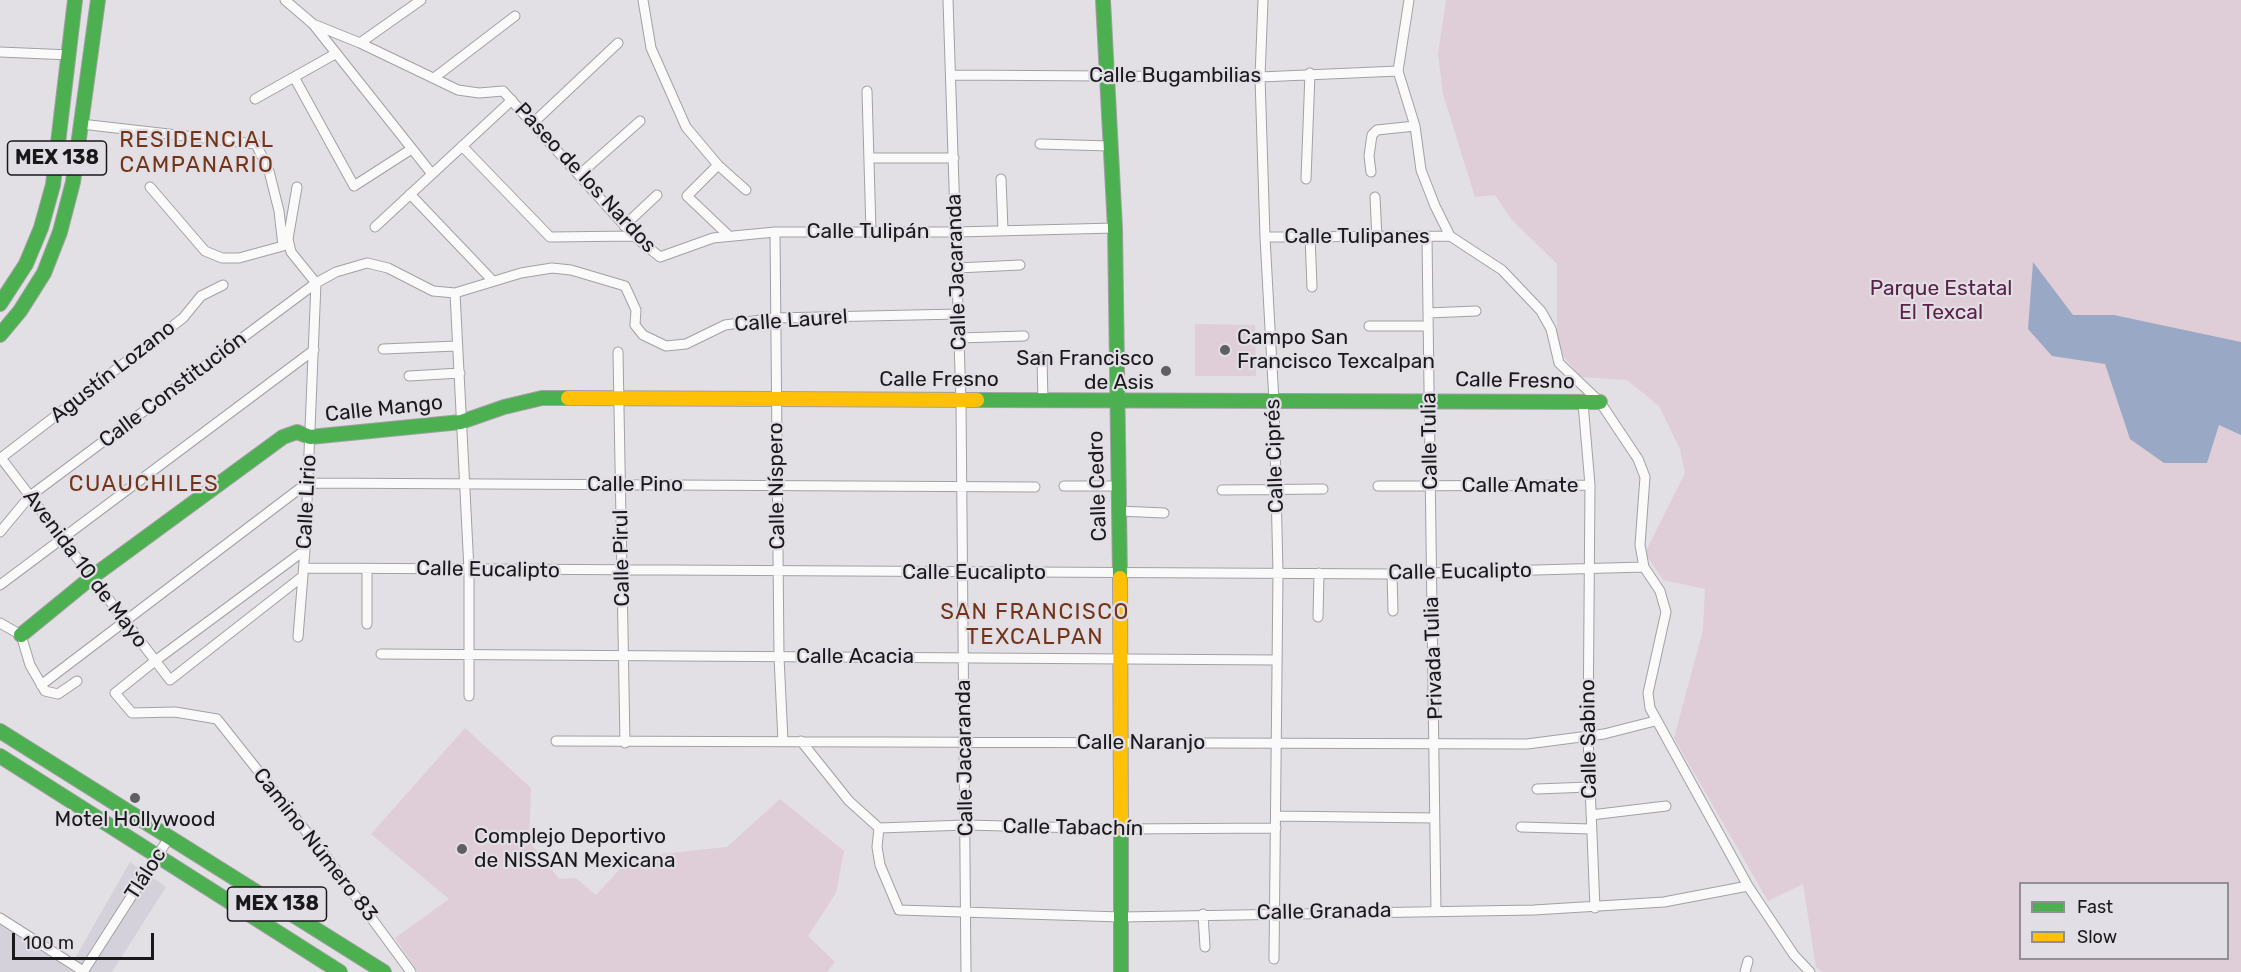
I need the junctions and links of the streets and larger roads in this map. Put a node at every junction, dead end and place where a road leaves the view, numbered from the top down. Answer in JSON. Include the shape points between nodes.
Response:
{"nodes":[{"id":1,"x":75,"y":0,"type":"edge"},
{"id":2,"x":98,"y":0,"type":"edge"},
{"id":3,"x":285,"y":0,"type":"edge"},
{"id":4,"x":421,"y":0,"type":"edge"},
{"id":5,"x":643,"y":0,"type":"edge"},
{"id":6,"x":948,"y":0,"type":"edge"},
{"id":7,"x":1103,"y":0,"type":"edge"},
{"id":8,"x":1263,"y":0,"type":"edge"},
{"id":9,"x":1409,"y":0,"type":"edge"},
{"id":10,"x":515,"y":16,"type":"dead end"},
{"id":11,"x":313,"y":24,"type":"junction"},
{"id":12,"x":360,"y":42,"type":"junction"},
{"id":13,"x":618,"y":43,"type":"dead end"},
{"id":14,"x":0,"y":51,"type":"edge"},
{"id":15,"x":335,"y":54,"type":"junction"},
{"id":16,"x":70,"y":55,"type":"junction"},
{"id":17,"x":1398,"y":71,"type":"junction"},
{"id":18,"x":1310,"y":73,"type":"junction"},
{"id":19,"x":952,"y":75,"type":"junction"},
{"id":20,"x":1106,"y":76,"type":"junction"},
{"id":21,"x":294,"y":77,"type":"junction"},
{"id":22,"x":1260,"y":77,"type":"junction"},
{"id":23,"x":434,"y":78,"type":"junction"},
{"id":24,"x":867,"y":91,"type":"dead end"},
{"id":25,"x":255,"y":99,"type":"dead end"},
{"id":26,"x":512,"y":100,"type":"junction"},
{"id":27,"x":640,"y":122,"type":"dead end"},
{"id":28,"x":81,"y":124,"type":"junction"},
{"id":29,"x":532,"y":124,"type":"junction"},
{"id":30,"x":1415,"y":126,"type":"junction"},
{"id":31,"x":1040,"y":144,"type":"dead end"},
{"id":32,"x":462,"y":146,"type":"junction"},
{"id":33,"x":1110,"y":146,"type":"junction"},
{"id":34,"x":410,"y":150,"type":"junction"},
{"id":35,"x":870,"y":158,"type":"junction"},
{"id":36,"x":954,"y":158,"type":"junction"},
{"id":37,"x":718,"y":165,"type":"junction"},
{"id":38,"x":1371,"y":172,"type":"dead end"},
{"id":39,"x":432,"y":174,"type":"junction"},
{"id":40,"x":579,"y":175,"type":"junction"},
{"id":41,"x":1001,"y":179,"type":"dead end"},
{"id":42,"x":1306,"y":179,"type":"dead end"},
{"id":43,"x":150,"y":186,"type":"dead end"},
{"id":44,"x":297,"y":187,"type":"dead end"},
{"id":45,"x":746,"y":190,"type":"dead end"},
{"id":46,"x":410,"y":194,"type":"junction"},
{"id":47,"x":657,"y":195,"type":"dead end"},
{"id":48,"x":1375,"y":197,"type":"dead end"},
{"id":49,"x":624,"y":225,"type":"junction"},
{"id":50,"x":375,"y":227,"type":"dead end"},
{"id":51,"x":1115,"y":228,"type":"junction"},
{"id":52,"x":1003,"y":230,"type":"junction"},
{"id":53,"x":775,"y":232,"type":"junction"},
{"id":54,"x":871,"y":232,"type":"junction"},
{"id":55,"x":956,"y":232,"type":"junction"},
{"id":56,"x":728,"y":235,"type":"junction"},
{"id":57,"x":634,"y":236,"type":"junction"},
{"id":58,"x":1310,"y":236,"type":"junction"},
{"id":59,"x":1450,"y":236,"type":"junction"},
{"id":60,"x":1264,"y":237,"type":"junction"},
{"id":61,"x":1377,"y":237,"type":"junction"},
{"id":62,"x":1427,"y":237,"type":"junction"},
{"id":63,"x":660,"y":257,"type":"joint"},
{"id":64,"x":1020,"y":265,"type":"dead end"},
{"id":65,"x":957,"y":268,"type":"junction"},
{"id":66,"x":492,"y":280,"type":"junction"},
{"id":67,"x":316,"y":283,"type":"junction"},
{"id":68,"x":223,"y":285,"type":"dead end"},
{"id":69,"x":1312,"y":287,"type":"dead end"},
{"id":70,"x":455,"y":293,"type":"junction"},
{"id":71,"x":0,"y":304,"type":"edge"},
{"id":72,"x":1476,"y":311,"type":"dead end"},
{"id":73,"x":1428,"y":313,"type":"junction"},
{"id":74,"x":959,"y":314,"type":"junction"},
{"id":75,"x":775,"y":318,"type":"junction"},
{"id":76,"x":1370,"y":326,"type":"dead end"},
{"id":77,"x":1428,"y":326,"type":"junction"},
{"id":78,"x":0,"y":335,"type":"edge"},
{"id":79,"x":1024,"y":336,"type":"dead end"},
{"id":80,"x":959,"y":338,"type":"junction"},
{"id":81,"x":457,"y":346,"type":"junction"},
{"id":82,"x":314,"y":350,"type":"junction"},
{"id":83,"x":382,"y":350,"type":"dead end"},
{"id":84,"x":618,"y":352,"type":"dead end"},
{"id":85,"x":1042,"y":357,"type":"dead end"},
{"id":86,"x":460,"y":374,"type":"junction"},
{"id":87,"x":409,"y":376,"type":"dead end"},
{"id":88,"x":620,"y":400,"type":"junction"},
{"id":89,"x":1429,"y":400,"type":"junction"},
{"id":90,"x":776,"y":401,"type":"junction"},
{"id":91,"x":1043,"y":401,"type":"junction"},
{"id":92,"x":1117,"y":401,"type":"junction"},
{"id":93,"x":961,"y":402,"type":"junction"},
{"id":94,"x":1274,"y":402,"type":"junction"},
{"id":95,"x":1600,"y":402,"type":"junction"},
{"id":96,"x":1583,"y":403,"type":"junction"},
{"id":97,"x":461,"y":422,"type":"junction"},
{"id":98,"x":310,"y":437,"type":"junction"},
{"id":99,"x":1,"y":458,"type":"edge"},
{"id":100,"x":307,"y":483,"type":"junction"},
{"id":101,"x":466,"y":483,"type":"junction"},
{"id":102,"x":620,"y":485,"type":"junction"},
{"id":103,"x":963,"y":485,"type":"junction"},
{"id":104,"x":1590,"y":485,"type":"junction"},
{"id":105,"x":777,"y":486,"type":"junction"},
{"id":106,"x":1064,"y":486,"type":"dead end"},
{"id":107,"x":1120,"y":486,"type":"junction"},
{"id":108,"x":1378,"y":486,"type":"dead end"},
{"id":109,"x":1035,"y":487,"type":"dead end"},
{"id":110,"x":1431,"y":487,"type":"junction"},
{"id":111,"x":1276,"y":489,"type":"junction"},
{"id":112,"x":1323,"y":489,"type":"dead end"},
{"id":113,"x":1222,"y":490,"type":"dead end"},
{"id":114,"x":30,"y":496,"type":"junction"},
{"id":115,"x":1119,"y":511,"type":"junction"},
{"id":116,"x":1164,"y":513,"type":"dead end"},
{"id":117,"x":0,"y":532,"type":"edge"},
{"id":118,"x":62,"y":538,"type":"junction"},
{"id":119,"x":305,"y":550,"type":"junction"},
{"id":120,"x":1644,"y":567,"type":"junction"},
{"id":121,"x":367,"y":569,"type":"junction"},
{"id":122,"x":1588,"y":569,"type":"junction"},
{"id":123,"x":469,"y":570,"type":"junction"},
{"id":124,"x":304,"y":572,"type":"junction"},
{"id":125,"x":622,"y":572,"type":"junction"},
{"id":126,"x":778,"y":572,"type":"junction"},
{"id":127,"x":964,"y":573,"type":"junction"},
{"id":128,"x":1122,"y":573,"type":"junction"},
{"id":129,"x":1278,"y":573,"type":"junction"},
{"id":130,"x":1319,"y":573,"type":"junction"},
{"id":131,"x":1432,"y":573,"type":"junction"},
{"id":132,"x":1392,"y":574,"type":"junction"},
{"id":133,"x":92,"y":577,"type":"junction"},
{"id":134,"x":0,"y":585,"type":"edge"},
{"id":135,"x":1393,"y":611,"type":"dead end"},
{"id":136,"x":1318,"y":616,"type":"dead end"},
{"id":137,"x":124,"y":620,"type":"junction"},
{"id":138,"x":0,"y":623,"type":"edge"},
{"id":139,"x":367,"y":624,"type":"dead end"},
{"id":140,"x":21,"y":635,"type":"junction"},
{"id":141,"x":298,"y":637,"type":"dead end"},
{"id":142,"x":381,"y":654,"type":"dead end"},
{"id":143,"x":470,"y":656,"type":"junction"},
{"id":144,"x":623,"y":657,"type":"junction"},
{"id":145,"x":779,"y":657,"type":"junction"},
{"id":146,"x":964,"y":658,"type":"junction"},
{"id":147,"x":1121,"y":659,"type":"junction"},
{"id":148,"x":1276,"y":660,"type":"junction"},
{"id":149,"x":155,"y":661,"type":"junction"},
{"id":150,"x":77,"y":681,"type":"dead end"},
{"id":151,"x":41,"y":685,"type":"junction"},
{"id":152,"x":469,"y":696,"type":"dead end"},
{"id":153,"x":1655,"y":721,"type":"junction"},
{"id":154,"x":0,"y":731,"type":"edge"},
{"id":155,"x":1588,"y":737,"type":"junction"},
{"id":156,"x":556,"y":741,"type":"dead end"},
{"id":157,"x":783,"y":741,"type":"junction"},
{"id":158,"x":801,"y":741,"type":"junction"},
{"id":159,"x":1277,"y":741,"type":"junction"},
{"id":160,"x":625,"y":743,"type":"junction"},
{"id":161,"x":964,"y":743,"type":"junction"},
{"id":162,"x":1436,"y":743,"type":"junction"},
{"id":163,"x":1121,"y":744,"type":"junction"},
{"id":164,"x":0,"y":756,"type":"edge"},
{"id":165,"x":1590,"y":787,"type":"junction"},
{"id":166,"x":1538,"y":789,"type":"dead end"},
{"id":167,"x":1666,"y":806,"type":"dead end"},
{"id":168,"x":1591,"y":815,"type":"junction"},
{"id":169,"x":1276,"y":816,"type":"junction"},
{"id":170,"x":1434,"y":818,"type":"junction"},
{"id":171,"x":966,"y":825,"type":"junction"},
{"id":172,"x":1521,"y":827,"type":"dead end"},
{"id":173,"x":879,"y":828,"type":"junction"},
{"id":174,"x":1276,"y":828,"type":"junction"},
{"id":175,"x":1121,"y":829,"type":"junction"},
{"id":176,"x":1591,"y":829,"type":"junction"},
{"id":177,"x":170,"y":836,"type":"junction"},
{"id":178,"x":157,"y":858,"type":"junction"},
{"id":179,"x":1748,"y":886,"type":"junction"},
{"id":180,"x":1595,"y":908,"type":"junction"},
{"id":181,"x":1436,"y":911,"type":"junction"},
{"id":182,"x":1275,"y":912,"type":"junction"},
{"id":183,"x":965,"y":913,"type":"junction"},
{"id":184,"x":1203,"y":914,"type":"junction"},
{"id":185,"x":1121,"y":917,"type":"junction"},
{"id":186,"x":0,"y":918,"type":"edge"},
{"id":187,"x":1205,"y":947,"type":"dead end"},
{"id":188,"x":1274,"y":959,"type":"dead end"},
{"id":189,"x":1748,"y":961,"type":"dead end"},
{"id":190,"x":83,"y":972,"type":"edge"},
{"id":191,"x":340,"y":972,"type":"edge"},
{"id":192,"x":384,"y":972,"type":"edge"},
{"id":193,"x":411,"y":972,"type":"edge"},
{"id":194,"x":966,"y":972,"type":"edge"},
{"id":195,"x":1120,"y":972,"type":"edge"},
{"id":196,"x":1745,"y":972,"type":"edge"},
{"id":197,"x":1810,"y":972,"type":"edge"}],
"edges":[{"from":1,"to":16,"type":"street","number":"MEX 138"},
{"from":2,"to":28,"type":"street","number":"MEX 138"},
{"from":3,"to":11,"type":"street"},
{"from":4,"to":12,"type":"street"},
{"from":5,"to":37,"type":"street","via":[[651,48],[686,127]]},
{"from":6,"to":19,"type":"street","name":"Calle Jacaranda"},
{"from":7,"to":20,"type":"street","name":"Calle Cedro"},
{"from":8,"to":22,"type":"street","name":"Calle Ciprés"},
{"from":9,"to":17,"type":"street"},
{"from":10,"to":23,"type":"street"},
{"from":11,"to":12,"type":"street","name":"Paseo de los Nardos"},
{"from":11,"to":15,"type":"street"},
{"from":12,"to":23,"type":"street","name":"Paseo de los Nardos"},
{"from":13,"to":29,"type":"street"},
{"from":14,"to":16,"type":"street"},
{"from":15,"to":21,"type":"street"},
{"from":15,"to":34,"type":"street"},
{"from":16,"to":71,"type":"street","number":"MEX 138","via":[[53,185],[44,218],[26,264]]},
{"from":17,"to":18,"type":"street","name":"Calle Bugambilias"},
{"from":17,"to":30,"type":"street"},
{"from":18,"to":22,"type":"street","name":"Calle Bugambilias"},
{"from":18,"to":42,"type":"street"},
{"from":19,"to":20,"type":"street","name":"Calle Bugambilias"},
{"from":19,"to":36,"type":"street","name":"Calle Jacaranda"},
{"from":20,"to":22,"type":"street","name":"Calle Bugambilias"},
{"from":20,"to":33,"type":"street","name":"Calle Cedro"},
{"from":21,"to":25,"type":"street"},
{"from":21,"to":34,"type":"street","via":[[354,186]]},
{"from":22,"to":60,"type":"street","name":"Calle Ciprés"},
{"from":23,"to":26,"type":"street","name":"Paseo de los Nardos","via":[[458,90],[503,91]]},
{"from":24,"to":35,"type":"street"},
{"from":26,"to":29,"type":"street","name":"Paseo de los Nardos"},
{"from":26,"to":32,"type":"street"},
{"from":27,"to":40,"type":"street"},
{"from":28,"to":43,"type":"street","via":[[256,144],[269,171],[283,246],[239,258],[222,258],[205,251]]},
{"from":28,"to":78,"type":"street","number":"MEX 138","via":[[73,182],[56,243],[44,273]]},
{"from":29,"to":40,"type":"street","name":"Paseo de los Nardos"},
{"from":30,"to":38,"type":"street","via":[[1377,130],[1372,135]]},
{"from":30,"to":59,"type":"street","via":[[1421,170]]},
{"from":31,"to":33,"type":"street"},
{"from":32,"to":39,"type":"street"},
{"from":32,"to":57,"type":"street","via":[[549,237]]},
{"from":33,"to":51,"type":"street","name":"Calle Cedro"},
{"from":34,"to":39,"type":"street"},
{"from":35,"to":36,"type":"street"},
{"from":35,"to":54,"type":"street"},
{"from":36,"to":55,"type":"street","name":"Calle Jacaranda"},
{"from":37,"to":45,"type":"street"},
{"from":37,"to":56,"type":"street","via":[[687,196]]},
{"from":39,"to":46,"type":"street"},
{"from":40,"to":49,"type":"street","name":"Paseo de los Nardos"},
{"from":41,"to":52,"type":"street"},
{"from":44,"to":67,"type":"street","via":[[288,239],[291,252]]},
{"from":46,"to":50,"type":"street"},
{"from":46,"to":66,"type":"street"},
{"from":47,"to":49,"type":"street"},
{"from":48,"to":61,"type":"street"},
{"from":49,"to":57,"type":"street","name":"Paseo de los Nardos"},
{"from":51,"to":52,"type":"street","name":"Calle Tulipán"},
{"from":51,"to":92,"type":"street","name":"Calle Cedro"},
{"from":52,"to":55,"type":"street","name":"Calle Tulipán"},
{"from":53,"to":54,"type":"street","name":"Calle Tulipán"},
{"from":53,"to":56,"type":"street","name":"Calle Tulipán"},
{"from":53,"to":75,"type":"street","name":"Calle Níspero"},
{"from":54,"to":55,"type":"street","name":"Calle Tulipán"},
{"from":55,"to":65,"type":"street","name":"Calle Jacaranda"},
{"from":56,"to":63,"type":"street","name":"Calle Tulipán"},
{"from":57,"to":63,"type":"street","name":"Paseo de los Nardos"},
{"from":58,"to":60,"type":"street","name":"Calle Tulipanes"},
{"from":58,"to":61,"type":"street","name":"Calle Tulipanes"},
{"from":58,"to":69,"type":"street"},
{"from":59,"to":62,"type":"street","name":"Calle Tulipanes"},
{"from":59,"to":95,"type":"street","via":[[1502,270],[1528,295],[1551,329],[1559,363]]},
{"from":60,"to":94,"type":"street","name":"Calle Ciprés"},
{"from":61,"to":62,"type":"street","name":"Calle Tulipanes"},
{"from":62,"to":73,"type":"street","name":"Calle Tulia"},
{"from":64,"to":65,"type":"street"},
{"from":65,"to":74,"type":"street","name":"Calle Jacaranda"},
{"from":66,"to":70,"type":"street"},
{"from":66,"to":75,"type":"street","name":"Calle Laurel","via":[[552,268],[625,286],[636,310],[636,325],[643,335],[666,346],[686,344],[725,325]]},
{"from":67,"to":70,"type":"street","name":"Calle Constitución","via":[[367,263],[388,268],[433,291]]},
{"from":67,"to":82,"type":"street","name":"Calle Lirio"},
{"from":67,"to":114,"type":"street","name":"Calle Constitución"},
{"from":68,"to":99,"type":"street","name":"Agustín Lozano","via":[[201,296],[183,318]]},
{"from":70,"to":81,"type":"street"},
{"from":72,"to":73,"type":"street"},
{"from":73,"to":77,"type":"street","name":"Calle Tulia"},
{"from":74,"to":75,"type":"street","name":"Calle Laurel"},
{"from":74,"to":80,"type":"street","name":"Calle Jacaranda"},
{"from":75,"to":90,"type":"street","name":"Calle Níspero"},
{"from":76,"to":77,"type":"street"},
{"from":77,"to":89,"type":"street","name":"Calle Tulia"},
{"from":79,"to":80,"type":"street"},
{"from":80,"to":93,"type":"street","name":"Calle Jacaranda"},
{"from":81,"to":83,"type":"street"},
{"from":81,"to":86,"type":"street"},
{"from":82,"to":98,"type":"street","name":"Calle Lirio"},
{"from":82,"to":118,"type":"street"},
{"from":84,"to":88,"type":"street","name":"Calle Pirul"},
{"from":85,"to":91,"type":"street"},
{"from":86,"to":87,"type":"street"},
{"from":86,"to":97,"type":"street"},
{"from":88,"to":90,"type":"street","name":"Calle Fresno"},
{"from":88,"to":97,"type":"street","name":"Calle Fresno","via":[[542,398]]},
{"from":88,"to":102,"type":"street","name":"Calle Pirul"},
{"from":89,"to":94,"type":"street","name":"Calle Fresno"},
{"from":89,"to":96,"type":"street","name":"Calle Fresno"},
{"from":89,"to":110,"type":"street","name":"Calle Tulia"},
{"from":90,"to":93,"type":"street","name":"Calle Fresno"},
{"from":90,"to":105,"type":"street","name":"Calle Níspero"},
{"from":91,"to":92,"type":"street","name":"Calle Fresno"},
{"from":91,"to":93,"type":"street","name":"Calle Fresno"},
{"from":92,"to":94,"type":"street","name":"Calle Fresno"},
{"from":92,"to":107,"type":"street","name":"Calle Cedro"},
{"from":93,"to":103,"type":"street","name":"Calle Jacaranda"},
{"from":94,"to":111,"type":"street","name":"Calle Ciprés"},
{"from":95,"to":96,"type":"street","name":"Calle Fresno"},
{"from":95,"to":120,"type":"street","via":[[1638,459],[1645,477],[1640,544]]},
{"from":96,"to":104,"type":"street","name":"Calle Sabino"},
{"from":97,"to":98,"type":"street","name":"Calle Mango"},
{"from":97,"to":101,"type":"street"},
{"from":98,"to":100,"type":"street","name":"Calle Lirio"},
{"from":98,"to":133,"type":"street","name":"Calle Mango","via":[[297,432],[283,437]]},
{"from":99,"to":114,"type":"street","name":"Avenida 10 de Mayo"},
{"from":100,"to":101,"type":"street","name":"Calle Pino"},
{"from":100,"to":119,"type":"street","name":"Calle Lirio"},
{"from":100,"to":137,"type":"street"},
{"from":101,"to":102,"type":"street","name":"Calle Pino"},
{"from":101,"to":123,"type":"street"},
{"from":102,"to":105,"type":"street","name":"Calle Pino"},
{"from":102,"to":125,"type":"street","name":"Calle Pirul"},
{"from":103,"to":105,"type":"street","name":"Calle Pino"},
{"from":103,"to":109,"type":"street","name":"Calle Pino"},
{"from":103,"to":127,"type":"street","name":"Calle Jacaranda"},
{"from":104,"to":110,"type":"street","name":"Calle Amate"},
{"from":104,"to":122,"type":"street","name":"Calle Sabino"},
{"from":105,"to":126,"type":"street","name":"Calle Níspero"},
{"from":106,"to":107,"type":"street"},
{"from":107,"to":115,"type":"street","name":"Calle Cedro"},
{"from":108,"to":110,"type":"street","name":"Calle Amate"},
{"from":110,"to":131,"type":"street","name":"Calle Tulia"},
{"from":111,"to":112,"type":"street"},
{"from":111,"to":113,"type":"street"},
{"from":111,"to":129,"type":"street","name":"Calle Ciprés"},
{"from":114,"to":117,"type":"street","name":"Calle Constitución"},
{"from":114,"to":118,"type":"street","name":"Avenida 10 de Mayo"},
{"from":115,"to":116,"type":"street"},
{"from":115,"to":128,"type":"street","name":"Calle Cedro"},
{"from":118,"to":133,"type":"street","name":"Avenida 10 de Mayo"},
{"from":118,"to":134,"type":"street"},
{"from":119,"to":124,"type":"street","name":"Calle Lirio"},
{"from":119,"to":149,"type":"street"},
{"from":120,"to":122,"type":"street","name":"Calle Eucalipto"},
{"from":120,"to":153,"type":"street","via":[[1660,591],[1666,612],[1648,693]]},
{"from":121,"to":123,"type":"street","name":"Calle Eucalipto"},
{"from":121,"to":124,"type":"street","name":"Calle Eucalipto"},
{"from":121,"to":139,"type":"street"},
{"from":122,"to":131,"type":"street","name":"Calle Eucalipto"},
{"from":122,"to":155,"type":"street","name":"Calle Sabino"},
{"from":123,"to":125,"type":"street","name":"Calle Eucalipto"},
{"from":123,"to":143,"type":"street"},
{"from":124,"to":141,"type":"street","name":"Calle Lirio"},
{"from":124,"to":149,"type":"street","name":"Avenida 10 de Mayo","via":[[170,680]]},
{"from":125,"to":126,"type":"street","name":"Calle Eucalipto"},
{"from":125,"to":144,"type":"street","name":"Calle Pirul"},
{"from":126,"to":127,"type":"street","name":"Calle Eucalipto"},
{"from":126,"to":145,"type":"street","name":"Calle Níspero"},
{"from":127,"to":128,"type":"street","name":"Calle Eucalipto"},
{"from":127,"to":146,"type":"street","name":"Calle Jacaranda"},
{"from":128,"to":129,"type":"street","name":"Calle Eucalipto"},
{"from":128,"to":147,"type":"street","name":"Calle Cedro"},
{"from":129,"to":130,"type":"street","name":"Calle Eucalipto"},
{"from":129,"to":148,"type":"street","name":"Calle Ciprés"},
{"from":130,"to":132,"type":"street","name":"Calle Eucalipto"},
{"from":130,"to":136,"type":"street"},
{"from":131,"to":132,"type":"street","name":"Calle Eucalipto"},
{"from":131,"to":162,"type":"street","name":"Privada Tulia"},
{"from":132,"to":135,"type":"street"},
{"from":133,"to":137,"type":"street","name":"Avenida 10 de Mayo"},
{"from":133,"to":140,"type":"street","name":"Calle Mango"},
{"from":137,"to":149,"type":"street","name":"Avenida 10 de Mayo"},
{"from":137,"to":151,"type":"street"},
{"from":138,"to":140,"type":"street"},
{"from":140,"to":151,"type":"street"},
{"from":142,"to":143,"type":"street","name":"Calle Acacia"},
{"from":143,"to":144,"type":"street","name":"Calle Acacia"},
{"from":143,"to":152,"type":"street"},
{"from":144,"to":145,"type":"street","name":"Calle Acacia"},
{"from":144,"to":160,"type":"street","name":"Calle Pirul"},
{"from":145,"to":146,"type":"street","name":"Calle Acacia"},
{"from":145,"to":157,"type":"street","name":"Calle Níspero"},
{"from":146,"to":147,"type":"street","name":"Calle Acacia"},
{"from":146,"to":161,"type":"street","name":"Calle Jacaranda"},
{"from":147,"to":148,"type":"street","name":"Calle Acacia"},
{"from":147,"to":163,"type":"street","name":"Calle Cedro"},
{"from":148,"to":159,"type":"street","name":"Calle Ciprés"},
{"from":149,"to":193,"type":"street","name":"Camino Número 83","via":[[115,693],[132,713],[175,712],[217,719]]},
{"from":150,"to":151,"type":"street","via":[[58,694],[45,691]]},
{"from":153,"to":155,"type":"street","name":"Calle Naranjo"},
{"from":153,"to":179,"type":"street"},
{"from":154,"to":177,"type":"street","number":"MEX 138"},
{"from":155,"to":162,"type":"street","name":"Calle Naranjo","via":[[1527,744]]},
{"from":155,"to":165,"type":"street","name":"Calle Sabino"},
{"from":156,"to":160,"type":"street","name":"Calle Naranjo"},
{"from":157,"to":158,"type":"street","name":"Calle Naranjo"},
{"from":157,"to":160,"type":"street","name":"Calle Naranjo"},
{"from":158,"to":161,"type":"street","name":"Calle Naranjo"},
{"from":158,"to":173,"type":"street","via":[[849,801]]},
{"from":159,"to":162,"type":"street","name":"Calle Naranjo"},
{"from":159,"to":163,"type":"street","name":"Calle Naranjo"},
{"from":159,"to":169,"type":"street","name":"Calle Ciprés"},
{"from":161,"to":163,"type":"street","name":"Calle Naranjo"},
{"from":161,"to":171,"type":"street","name":"Calle Jacaranda"},
{"from":162,"to":170,"type":"street"},
{"from":163,"to":175,"type":"street","name":"Calle Cedro"},
{"from":164,"to":178,"type":"street","number":"MEX 138"},
{"from":165,"to":166,"type":"street"},
{"from":165,"to":168,"type":"street","name":"Calle Sabino"},
{"from":167,"to":168,"type":"street"},
{"from":168,"to":176,"type":"street","name":"Calle Sabino"},
{"from":169,"to":170,"type":"street"},
{"from":169,"to":174,"type":"street","name":"Calle Ciprés"},
{"from":170,"to":181,"type":"street"},
{"from":171,"to":173,"type":"street","name":"Calle Tabachín"},
{"from":171,"to":175,"type":"street","name":"Calle Tabachín"},
{"from":171,"to":183,"type":"street","name":"Calle Jacaranda"},
{"from":172,"to":176,"type":"street"},
{"from":173,"to":183,"type":"street","name":"Calle Granada","via":[[880,865],[900,910]]},
{"from":174,"to":175,"type":"street","name":"Calle Tabachín"},
{"from":174,"to":182,"type":"street","name":"Calle Ciprés"},
{"from":175,"to":185,"type":"street","name":"Calle Cedro"},
{"from":176,"to":180,"type":"street","name":"Calle Sabino"},
{"from":177,"to":178,"type":"street","name":"Tláloc"},
{"from":177,"to":192,"type":"street","number":"MEX 138"},
{"from":178,"to":190,"type":"street","name":"Tláloc"},
{"from":178,"to":191,"type":"street","number":"MEX 138"},
{"from":179,"to":180,"type":"street","name":"Calle Granada","via":[[1664,902]]},
{"from":179,"to":197,"type":"street","via":[[1794,955]]},
{"from":180,"to":181,"type":"street","name":"Calle Granada"},
{"from":181,"to":182,"type":"street","name":"Calle Granada"},
{"from":182,"to":184,"type":"street","name":"Calle Granada"},
{"from":182,"to":188,"type":"street","name":"Calle Ciprés"},
{"from":183,"to":185,"type":"street","name":"Calle Granada"},
{"from":183,"to":194,"type":"street","name":"Calle Jacaranda"},
{"from":184,"to":185,"type":"street","name":"Calle Granada"},
{"from":184,"to":187,"type":"street"},
{"from":185,"to":195,"type":"street","name":"Calle Cedro"},
{"from":186,"to":190,"type":"street"},
{"from":189,"to":196,"type":"street"}]}
